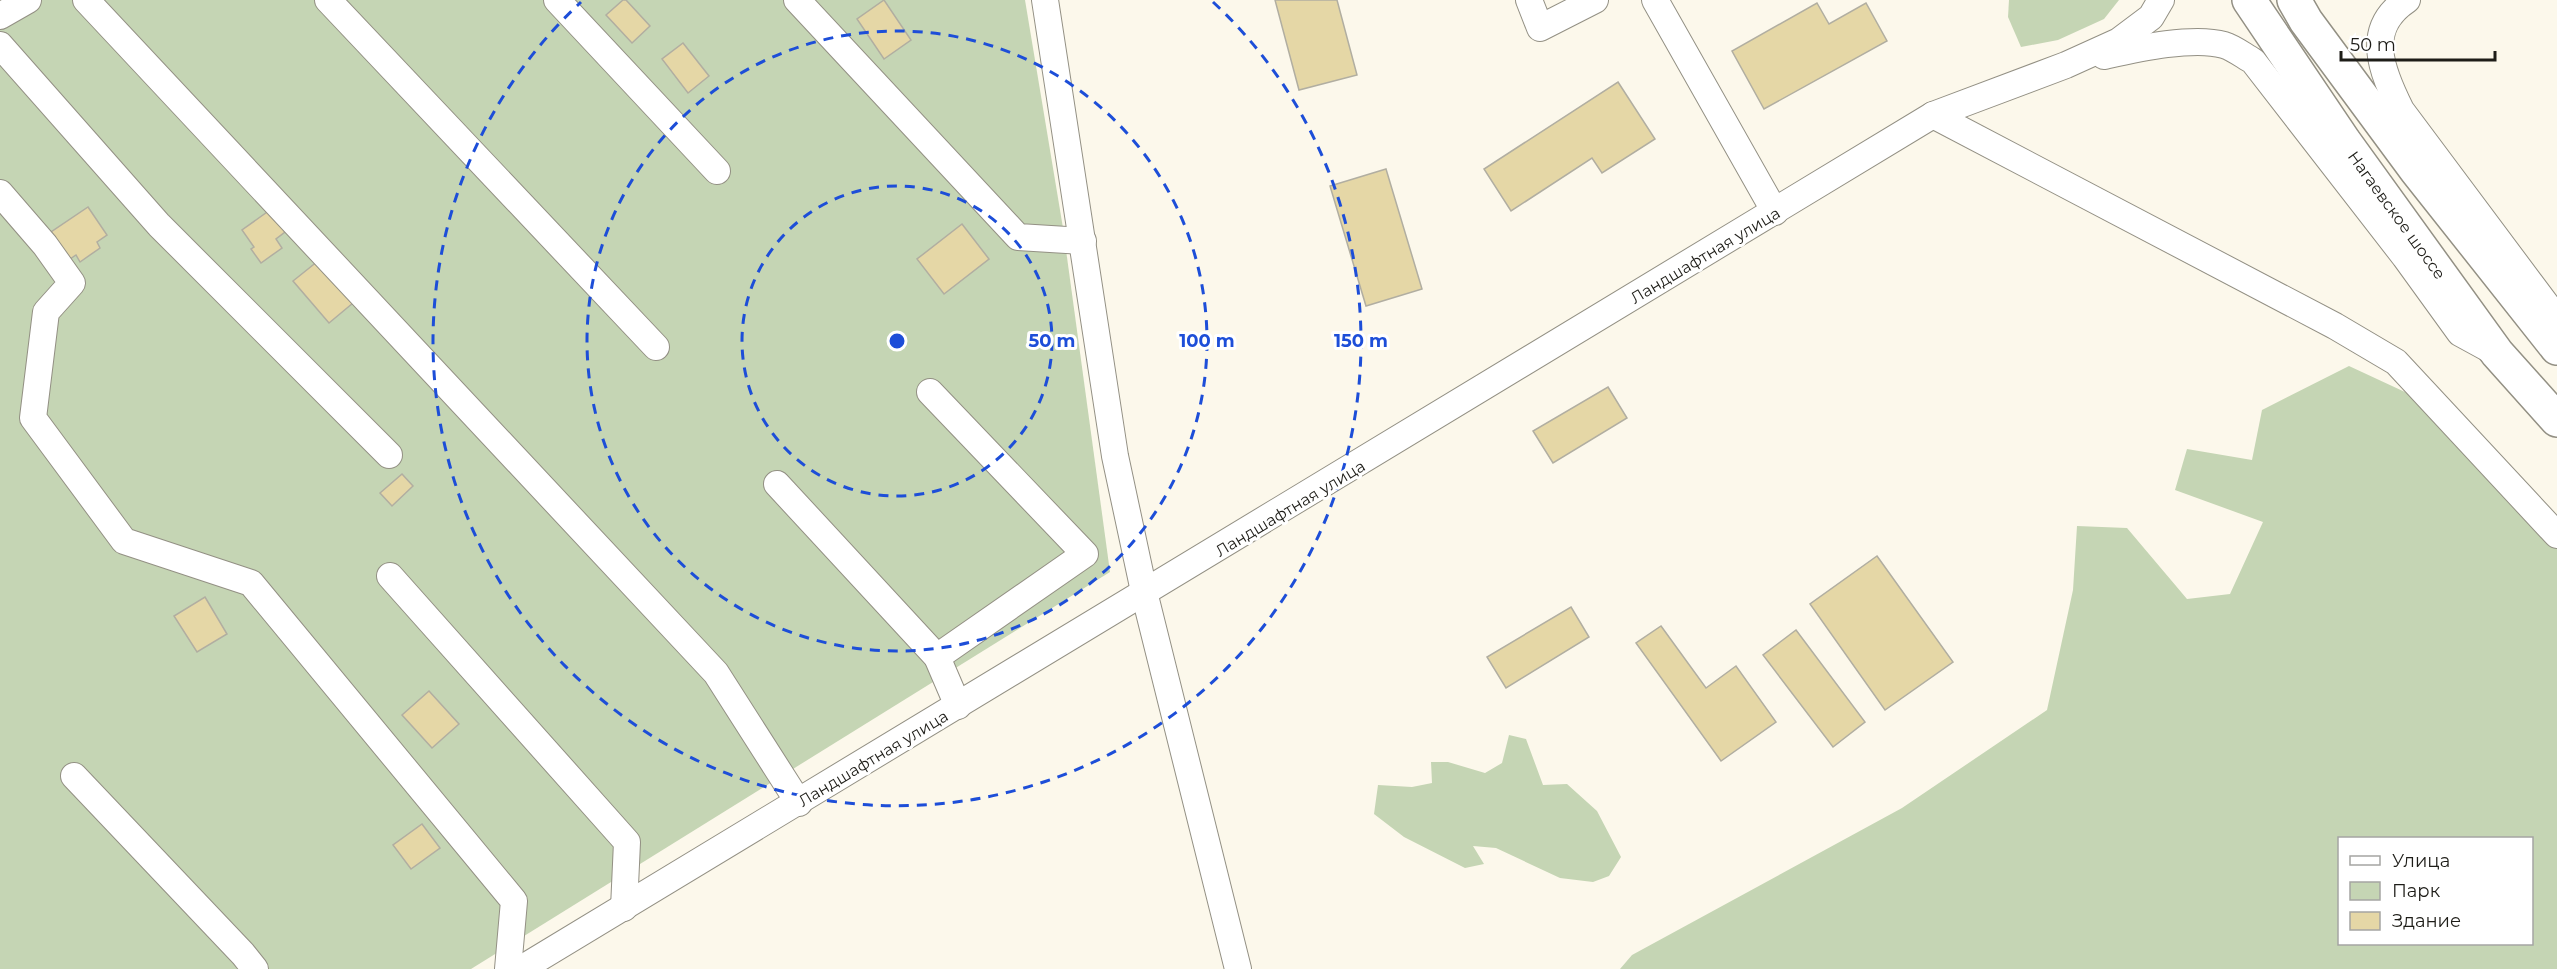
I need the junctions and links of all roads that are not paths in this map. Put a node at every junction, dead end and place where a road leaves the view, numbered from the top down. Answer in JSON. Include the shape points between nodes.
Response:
{"nodes":[{"id":1,"x":28,"y":0,"type":"edge"},
{"id":2,"x":86,"y":0,"type":"edge"},
{"id":3,"x":328,"y":0,"type":"edge"},
{"id":4,"x":557,"y":0,"type":"edge"},
{"id":5,"x":797,"y":0,"type":"edge"},
{"id":6,"x":1045,"y":0,"type":"edge"},
{"id":7,"x":1529,"y":0,"type":"edge"},
{"id":8,"x":1595,"y":0,"type":"edge"},
{"id":9,"x":1655,"y":0,"type":"edge"},
{"id":10,"x":2161,"y":0,"type":"edge"},
{"id":11,"x":2249,"y":0,"type":"edge"},
{"id":12,"x":2294,"y":0,"type":"edge"},
{"id":13,"x":2407,"y":0,"type":"edge"},
{"id":14,"x":0,"y":16,"type":"edge"},
{"id":15,"x":0,"y":45,"type":"edge"},
{"id":16,"x":2066,"y":64,"type":"junction"},
{"id":17,"x":1933,"y":115,"type":"junction"},
{"id":18,"x":717,"y":171,"type":"dead end"},
{"id":19,"x":0,"y":193,"type":"edge"},
{"id":20,"x":1775,"y":212,"type":"junction"},
{"id":21,"x":1083,"y":241,"type":"junction"},
{"id":22,"x":2557,"y":319,"type":"edge"},
{"id":23,"x":656,"y":347,"type":"dead end"},
{"id":24,"x":2557,"y":348,"type":"edge"},
{"id":25,"x":2497,"y":353,"type":"junction"},
{"id":26,"x":930,"y":392,"type":"dead end"},
{"id":27,"x":2557,"y":420,"type":"edge"},
{"id":28,"x":389,"y":455,"type":"dead end"},
{"id":29,"x":777,"y":484,"type":"dead end"},
{"id":30,"x":2557,"y":535,"type":"edge"},
{"id":31,"x":390,"y":576,"type":"dead end"},
{"id":32,"x":1145,"y":597,"type":"junction"},
{"id":33,"x":937,"y":657,"type":"junction"},
{"id":34,"x":958,"y":706,"type":"junction"},
{"id":35,"x":74,"y":776,"type":"dead end"},
{"id":36,"x":799,"y":803,"type":"junction"},
{"id":37,"x":624,"y":908,"type":"junction"},
{"id":38,"x":255,"y":969,"type":"edge"},
{"id":39,"x":508,"y":969,"type":"edge"},
{"id":40,"x":522,"y":969,"type":"edge"},
{"id":41,"x":1238,"y":969,"type":"edge"}],
"edges":[{"from":1,"to":14,"type":"street"},
{"from":2,"to":36,"type":"street","via":[[716,673]]},
{"from":3,"to":23,"type":"street"},
{"from":4,"to":18,"type":"street"},
{"from":5,"to":21,"type":"street","via":[[1018,237]]},
{"from":6,"to":21,"type":"street"},
{"from":7,"to":8,"type":"street","via":[[1540,28]]},
{"from":9,"to":20,"type":"street"},
{"from":10,"to":16,"type":"street","via":[[2151,17],[2119,41]]},
{"from":11,"to":25,"type":"main road","name":"Нагаевское шоссе","via":[[2344,141]]},
{"from":12,"to":24,"type":"main road","via":[[2416,170]]},
{"from":13,"to":22,"type":"street","via":[[2398,6],[2382,30],[2379,54],[2385,78],[2401,110]]},
{"from":15,"to":28,"type":"street","via":[[159,225]]},
{"from":16,"to":17,"type":"street","name":"Ландшафтная улица"},
{"from":16,"to":25,"type":"street","via":[[2136,49],[2189,43],[2224,45],[2253,61],[2460,333]]},
{"from":17,"to":20,"type":"street","name":"Ландшафтная улица"},
{"from":17,"to":30,"type":"street","via":[[2335,326],[2396,362]]},
{"from":19,"to":39,"type":"street","via":[[72,283],[46,312],[33,418],[124,541],[251,583],[514,901]]},
{"from":20,"to":32,"type":"street","name":"Ландшафтная улица"},
{"from":21,"to":32,"type":"street","via":[[1115,456]]},
{"from":25,"to":27,"type":"main road","name":"Нагаевское шоссе"},
{"from":26,"to":33,"type":"street","via":[[1085,555]]},
{"from":29,"to":33,"type":"street"},
{"from":31,"to":37,"type":"street","via":[[627,842]]},
{"from":32,"to":34,"type":"street","name":"Ландшафтная улица"},
{"from":32,"to":41,"type":"street"},
{"from":33,"to":34,"type":"street"},
{"from":34,"to":36,"type":"street","name":"Ландшафтная улица"},
{"from":35,"to":38,"type":"street"},
{"from":36,"to":37,"type":"street","name":"Ландшафтная улица"},
{"from":37,"to":40,"type":"street","name":"Ландшафтная улица"}]}
